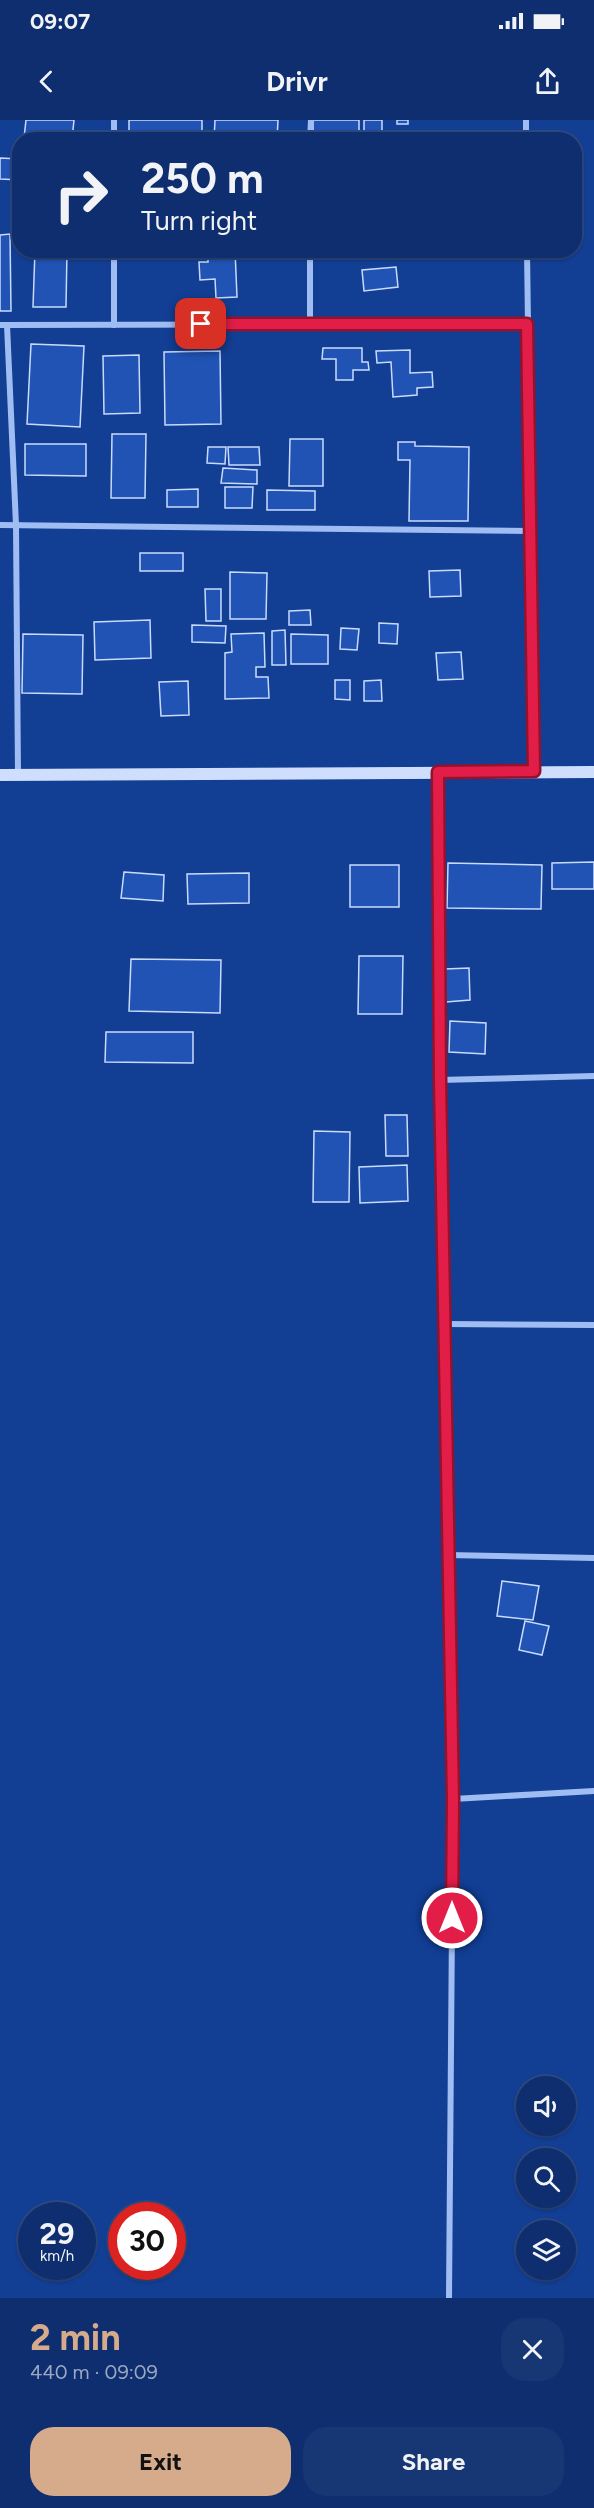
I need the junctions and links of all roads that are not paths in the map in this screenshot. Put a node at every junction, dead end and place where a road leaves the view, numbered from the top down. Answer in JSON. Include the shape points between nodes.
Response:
{"nodes":[{"id":1,"x":114,"y":258,"type":"edge"},
{"id":2,"x":310,"y":258,"type":"edge"},
{"id":3,"x":527,"y":258,"type":"edge"},
{"id":4,"x":310,"y":324,"type":"junction"},
{"id":5,"x":527,"y":324,"type":"junction"},
{"id":6,"x":3,"y":325,"type":"edge"},
{"id":7,"x":114,"y":325,"type":"junction"},
{"id":8,"x":0,"y":525,"type":"edge"},
{"id":9,"x":16,"y":525,"type":"junction"},
{"id":10,"x":530,"y":531,"type":"junction"},
{"id":11,"x":534,"y":771,"type":"junction"},
{"id":12,"x":438,"y":772,"type":"junction"},
{"id":13,"x":594,"y":772,"type":"edge"},
{"id":14,"x":0,"y":775,"type":"edge"},
{"id":15,"x":18,"y":775,"type":"junction"},
{"id":16,"x":594,"y":1077,"type":"edge"},
{"id":17,"x":440,"y":1080,"type":"junction"},
{"id":18,"x":444,"y":1324,"type":"junction"},
{"id":19,"x":594,"y":1325,"type":"edge"},
{"id":20,"x":448,"y":1555,"type":"junction"},
{"id":21,"x":594,"y":1558,"type":"edge"},
{"id":22,"x":594,"y":1791,"type":"edge"},
{"id":23,"x":453,"y":1799,"type":"junction"},
{"id":24,"x":449,"y":2298,"type":"edge"}],
"edges":[{"from":1,"to":7,"type":"street"},
{"from":2,"to":4,"type":"street"},
{"from":3,"to":5,"type":"street"},
{"from":4,"to":5,"type":"street"},
{"from":4,"to":7,"type":"street"},
{"from":5,"to":10,"type":"street"},
{"from":6,"to":7,"type":"street"},
{"from":6,"to":9,"type":"street"},
{"from":8,"to":9,"type":"street"},
{"from":9,"to":10,"type":"street"},
{"from":9,"to":15,"type":"street"},
{"from":10,"to":11,"type":"street"},
{"from":11,"to":12,"type":"street"},
{"from":11,"to":13,"type":"street"},
{"from":12,"to":15,"type":"street"},
{"from":12,"to":17,"type":"street"},
{"from":14,"to":15,"type":"street"},
{"from":16,"to":17,"type":"street"},
{"from":17,"to":18,"type":"street"},
{"from":18,"to":19,"type":"street"},
{"from":18,"to":20,"type":"street"},
{"from":20,"to":21,"type":"street"},
{"from":20,"to":23,"type":"street"},
{"from":22,"to":23,"type":"street"},
{"from":23,"to":24,"type":"street"}]}
